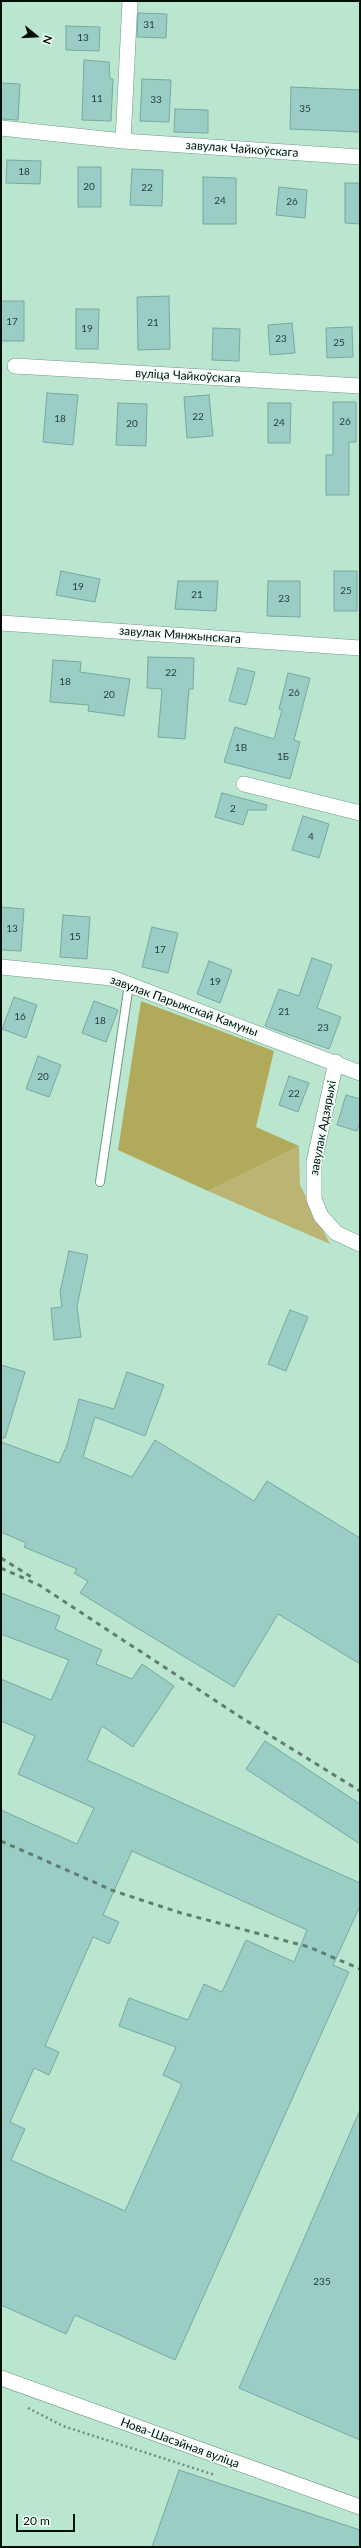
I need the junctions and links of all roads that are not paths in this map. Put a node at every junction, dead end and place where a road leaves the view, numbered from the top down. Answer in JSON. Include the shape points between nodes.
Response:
{"nodes":[{"id":1,"x":130,"y":1,"type":"edge"},
{"id":2,"x":1,"y":128,"type":"edge"},
{"id":3,"x":123,"y":141,"type":"junction"},
{"id":4,"x":360,"y":157,"type":"edge"},
{"id":5,"x":15,"y":366,"type":"dead end"},
{"id":6,"x":360,"y":386,"type":"edge"},
{"id":7,"x":1,"y":623,"type":"edge"},
{"id":8,"x":360,"y":648,"type":"edge"},
{"id":9,"x":244,"y":784,"type":"dead end"},
{"id":10,"x":360,"y":813,"type":"edge"},
{"id":11,"x":1,"y":967,"type":"edge"},
{"id":12,"x":129,"y":984,"type":"junction"},
{"id":13,"x":336,"y":1062,"type":"junction"},
{"id":14,"x":360,"y":1072,"type":"edge"},
{"id":15,"x":100,"y":1182,"type":"dead end"},
{"id":16,"x":360,"y":1244,"type":"edge"},
{"id":17,"x":1,"y":2378,"type":"edge"},
{"id":18,"x":360,"y":2507,"type":"edge"}],
"edges":[{"from":1,"to":3,"type":"street"},
{"from":2,"to":3,"type":"street","name":"завулак Чайкоўскага"},
{"from":3,"to":4,"type":"street","name":"завулак Чайкоўскага"},
{"from":5,"to":6,"type":"street","name":"вуліца Чайкоўскага"},
{"from":7,"to":8,"type":"street","name":"завулак Мянжынскага"},
{"from":9,"to":10,"type":"street"},
{"from":11,"to":12,"type":"street","name":"завулак Парыжскай Камуны","via":[[112,978]]},
{"from":12,"to":13,"type":"street","name":"завулак Парыжскай Камуны"},
{"from":12,"to":15,"type":"lane"},
{"from":13,"to":14,"type":"street","name":"завулак Парыжскай Камуны"},
{"from":13,"to":16,"type":"street","name":"завулак Адзярыхі","via":[[314,1162],[314,1199],[321,1216],[336,1233]]},
{"from":17,"to":18,"type":"street","name":"Нова-Шасэйная вуліца"}]}
